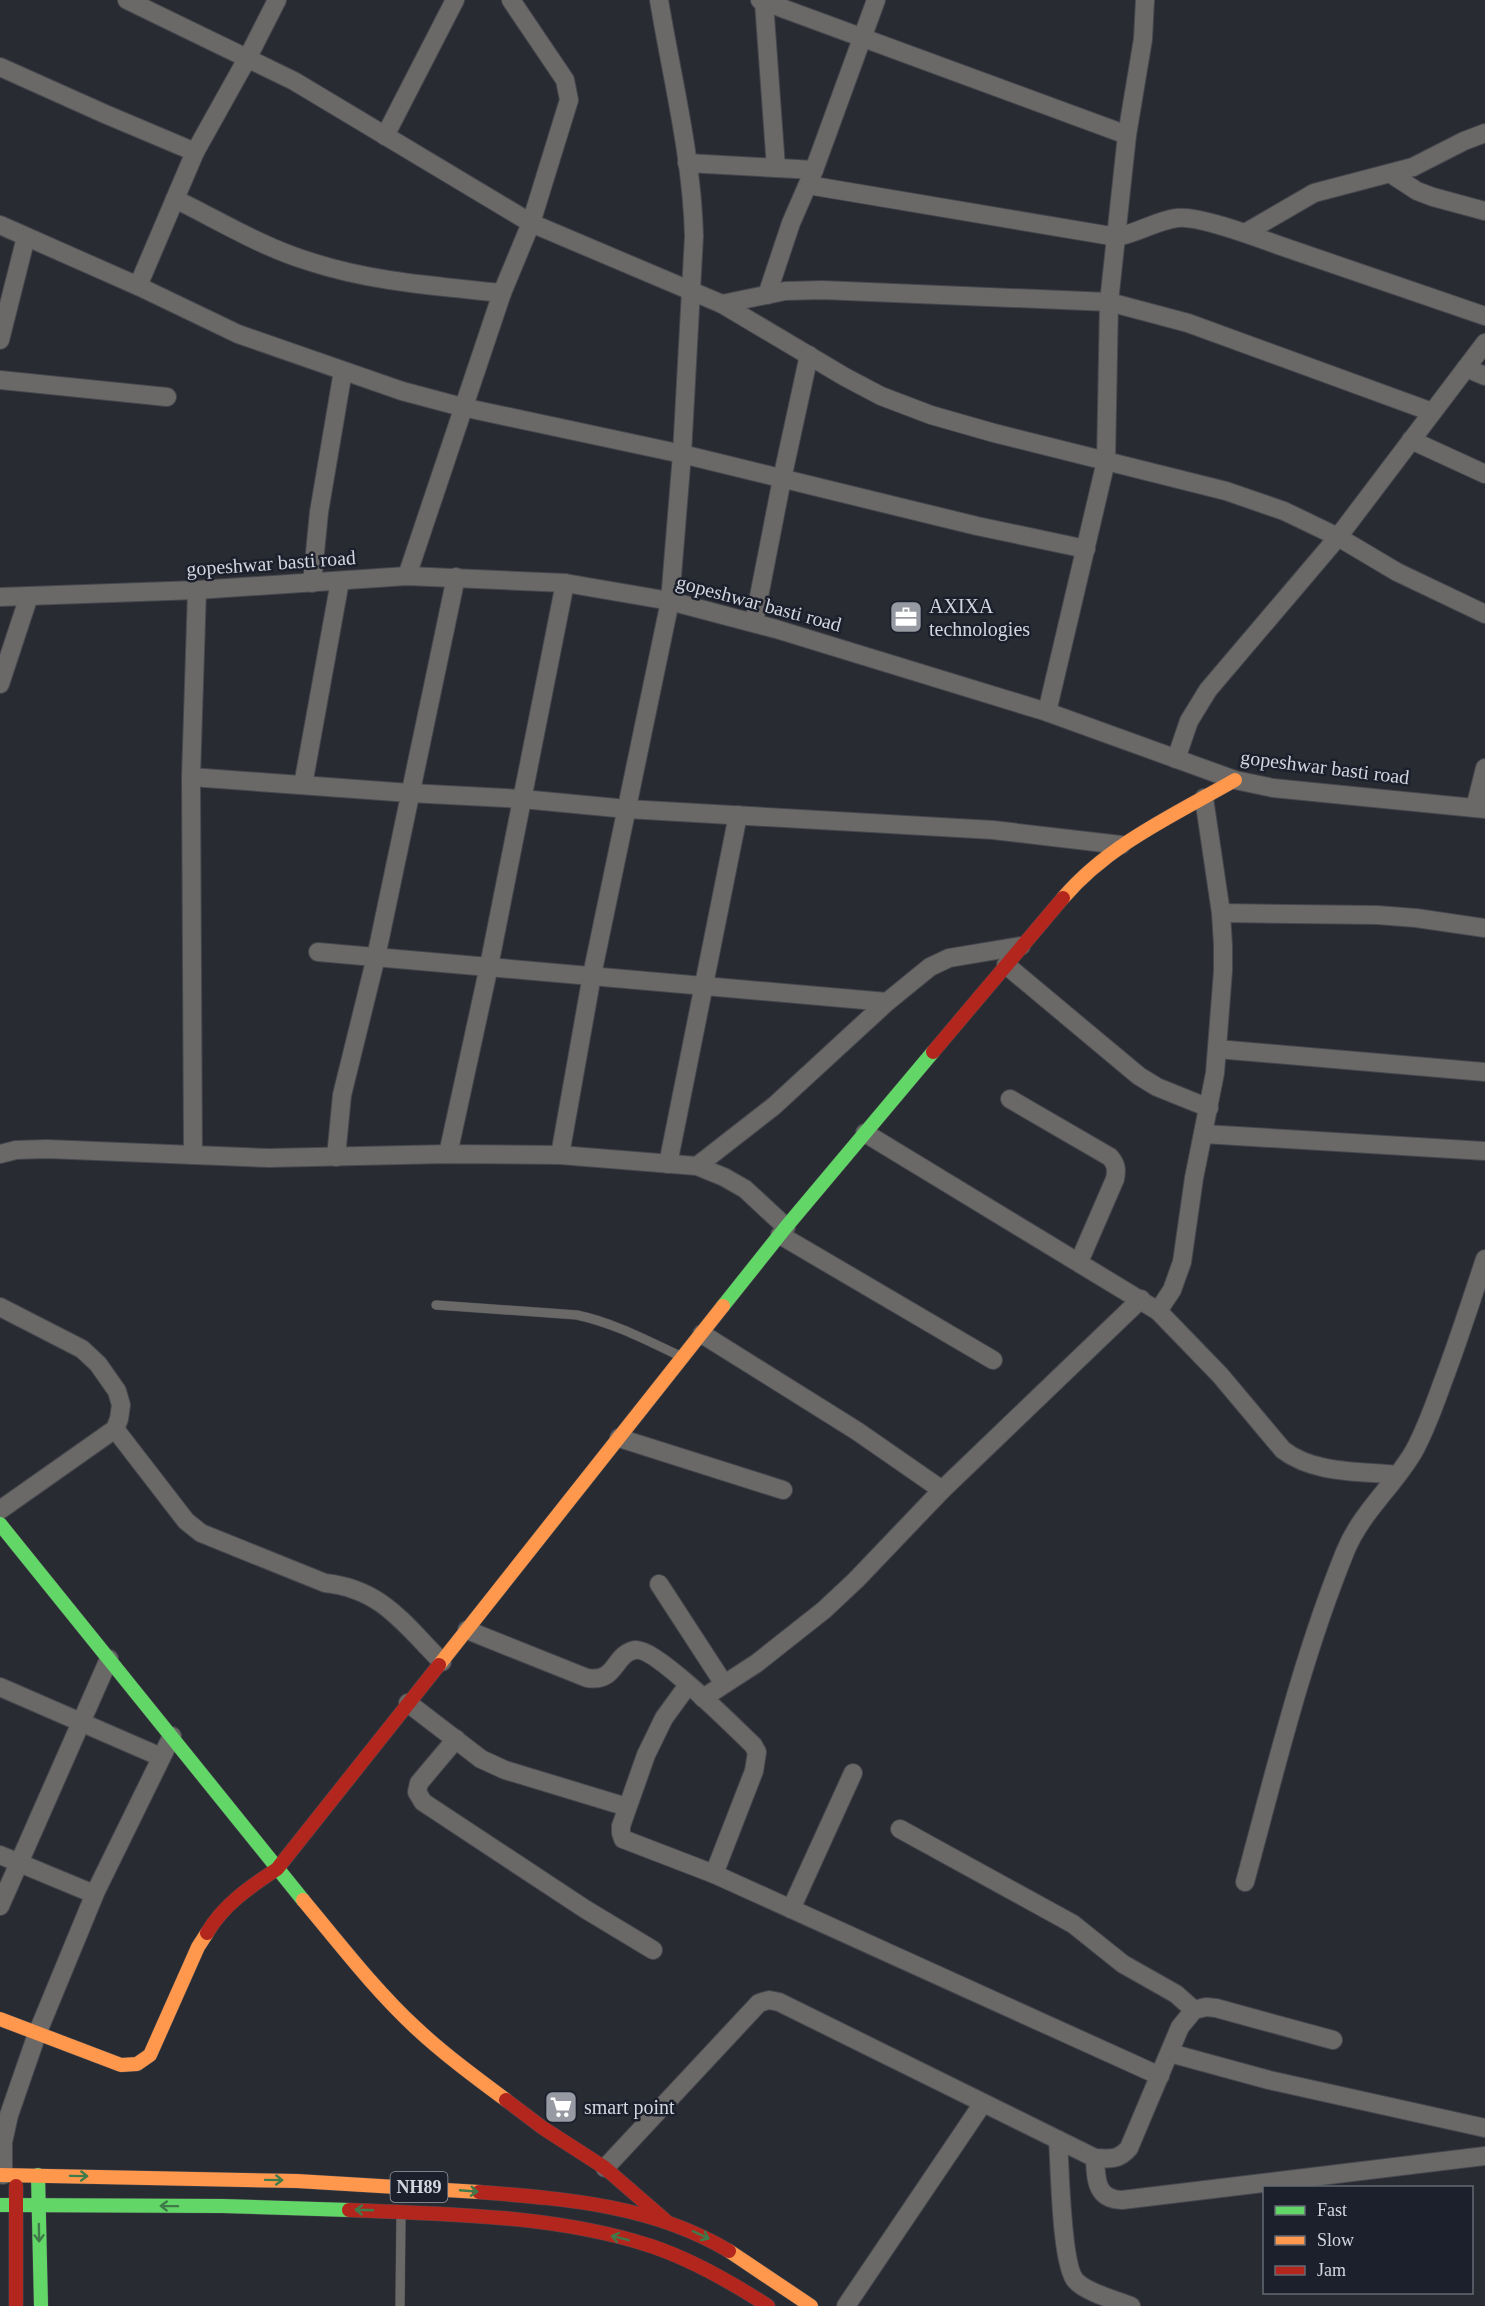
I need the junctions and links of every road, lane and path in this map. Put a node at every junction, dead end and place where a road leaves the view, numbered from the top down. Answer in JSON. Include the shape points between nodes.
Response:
{"nodes":[{"id":1,"x":127,"y":0,"type":"edge"},
{"id":2,"x":277,"y":0,"type":"edge"},
{"id":3,"x":455,"y":0,"type":"edge"},
{"id":4,"x":511,"y":0,"type":"edge"},
{"id":5,"x":659,"y":0,"type":"edge"},
{"id":6,"x":876,"y":0,"type":"edge"},
{"id":7,"x":1145,"y":0,"type":"edge"},
{"id":8,"x":762,"y":1,"type":"edge"},
{"id":9,"x":861,"y":38,"type":"junction"},
{"id":10,"x":248,"y":57,"type":"junction"},
{"id":11,"x":0,"y":67,"type":"edge"},
{"id":12,"x":1485,"y":133,"type":"edge"},
{"id":13,"x":1127,"y":135,"type":"junction"},
{"id":14,"x":385,"y":136,"type":"junction"},
{"id":15,"x":195,"y":152,"type":"junction"},
{"id":16,"x":687,"y":163,"type":"junction"},
{"id":17,"x":776,"y":168,"type":"junction"},
{"id":18,"x":1391,"y":174,"type":"junction"},
{"id":19,"x":811,"y":178,"type":"junction"},
{"id":20,"x":175,"y":199,"type":"junction"},
{"id":21,"x":1485,"y":211,"type":"edge"},
{"id":22,"x":531,"y":223,"type":"junction"},
{"id":23,"x":0,"y":225,"type":"edge"},
{"id":24,"x":1245,"y":233,"type":"junction"},
{"id":25,"x":26,"y":237,"type":"junction"},
{"id":26,"x":1117,"y":237,"type":"junction"},
{"id":27,"x":138,"y":286,"type":"junction"},
{"id":28,"x":690,"y":292,"type":"junction"},
{"id":29,"x":502,"y":293,"type":"junction"},
{"id":30,"x":766,"y":295,"type":"junction"},
{"id":31,"x":1109,"y":302,"type":"junction"},
{"id":32,"x":722,"y":304,"type":"junction"},
{"id":33,"x":1485,"y":316,"type":"edge"},
{"id":34,"x":0,"y":340,"type":"edge"},
{"id":35,"x":1485,"y":343,"type":"edge"},
{"id":36,"x":809,"y":355,"type":"junction"},
{"id":37,"x":1466,"y":368,"type":"junction"},
{"id":38,"x":343,"y":371,"type":"junction"},
{"id":39,"x":1485,"y":376,"type":"edge"},
{"id":40,"x":0,"y":380,"type":"edge"},
{"id":41,"x":167,"y":397,"type":"dead end"},
{"id":42,"x":462,"y":407,"type":"junction"},
{"id":43,"x":1432,"y":412,"type":"junction"},
{"id":44,"x":1411,"y":440,"type":"junction"},
{"id":45,"x":682,"y":454,"type":"junction"},
{"id":46,"x":1106,"y":461,"type":"junction"},
{"id":47,"x":1485,"y":474,"type":"edge"},
{"id":48,"x":782,"y":479,"type":"junction"},
{"id":49,"x":1338,"y":537,"type":"junction"},
{"id":50,"x":1086,"y":549,"type":"junction"},
{"id":51,"x":407,"y":576,"type":"junction"},
{"id":52,"x":456,"y":577,"type":"junction"},
{"id":53,"x":340,"y":581,"type":"junction"},
{"id":54,"x":312,"y":583,"type":"junction"},
{"id":55,"x":565,"y":583,"type":"junction"},
{"id":56,"x":197,"y":591,"type":"junction"},
{"id":57,"x":0,"y":597,"type":"edge"},
{"id":58,"x":29,"y":597,"type":"junction"},
{"id":59,"x":670,"y":601,"type":"junction"},
{"id":60,"x":1485,"y":614,"type":"edge"},
{"id":61,"x":754,"y":622,"type":"junction"},
{"id":62,"x":0,"y":684,"type":"edge"},
{"id":63,"x":1047,"y":712,"type":"junction"},
{"id":64,"x":1176,"y":759,"type":"junction"},
{"id":65,"x":1485,"y":768,"type":"edge"},
{"id":66,"x":191,"y":777,"type":"junction"},
{"id":67,"x":1235,"y":780,"type":"junction"},
{"id":68,"x":303,"y":785,"type":"junction"},
{"id":69,"x":410,"y":793,"type":"junction"},
{"id":70,"x":1204,"y":798,"type":"junction"},
{"id":71,"x":522,"y":799,"type":"junction"},
{"id":72,"x":1480,"y":808,"type":"edge"},
{"id":73,"x":627,"y":809,"type":"junction"},
{"id":74,"x":738,"y":815,"type":"junction"},
{"id":75,"x":1121,"y":845,"type":"junction"},
{"id":76,"x":1221,"y":913,"type":"junction"},
{"id":77,"x":1485,"y":928,"type":"edge"},
{"id":78,"x":1021,"y":946,"type":"junction"},
{"id":79,"x":318,"y":952,"type":"dead end"},
{"id":80,"x":376,"y":957,"type":"junction"},
{"id":81,"x":1006,"y":964,"type":"junction"},
{"id":82,"x":489,"y":966,"type":"junction"},
{"id":83,"x":592,"y":975,"type":"junction"},
{"id":84,"x":705,"y":986,"type":"junction"},
{"id":85,"x":887,"y":1002,"type":"junction"},
{"id":86,"x":1217,"y":1049,"type":"junction"},
{"id":87,"x":1485,"y":1072,"type":"edge"},
{"id":88,"x":1010,"y":1098,"type":"dead end"},
{"id":89,"x":1209,"y":1108,"type":"junction"},
{"id":90,"x":865,"y":1133,"type":"junction"},
{"id":91,"x":1204,"y":1134,"type":"junction"},
{"id":92,"x":1485,"y":1151,"type":"edge"},
{"id":93,"x":0,"y":1154,"type":"edge"},
{"id":94,"x":448,"y":1154,"type":"junction"},
{"id":95,"x":193,"y":1155,"type":"junction"},
{"id":96,"x":560,"y":1155,"type":"junction"},
{"id":97,"x":336,"y":1157,"type":"junction"},
{"id":98,"x":668,"y":1164,"type":"junction"},
{"id":99,"x":697,"y":1166,"type":"junction"},
{"id":100,"x":783,"y":1231,"type":"junction"},
{"id":101,"x":1485,"y":1259,"type":"edge"},
{"id":102,"x":1079,"y":1262,"type":"junction"},
{"id":103,"x":1141,"y":1299,"type":"junction"},
{"id":104,"x":436,"y":1305,"type":"dead end"},
{"id":105,"x":0,"y":1307,"type":"edge"},
{"id":106,"x":1158,"y":1311,"type":"junction"},
{"id":107,"x":702,"y":1334,"type":"junction"},
{"id":108,"x":684,"y":1357,"type":"junction"},
{"id":109,"x":993,"y":1359,"type":"dead end"},
{"id":110,"x":115,"y":1429,"type":"junction"},
{"id":111,"x":619,"y":1438,"type":"junction"},
{"id":112,"x":1397,"y":1476,"type":"junction"},
{"id":113,"x":783,"y":1490,"type":"dead end"},
{"id":114,"x":942,"y":1490,"type":"junction"},
{"id":115,"x":0,"y":1510,"type":"edge"},
{"id":116,"x":0,"y":1524,"type":"edge"},
{"id":117,"x":659,"y":1584,"type":"dead end"},
{"id":118,"x":466,"y":1630,"type":"junction"},
{"id":119,"x":109,"y":1659,"type":"junction"},
{"id":120,"x":442,"y":1662,"type":"junction"},
{"id":121,"x":724,"y":1684,"type":"junction"},
{"id":122,"x":688,"y":1685,"type":"junction"},
{"id":123,"x":0,"y":1687,"type":"edge"},
{"id":124,"x":704,"y":1698,"type":"junction"},
{"id":125,"x":408,"y":1704,"type":"junction"},
{"id":126,"x":81,"y":1722,"type":"junction"},
{"id":127,"x":172,"y":1736,"type":"junction"},
{"id":128,"x":456,"y":1739,"type":"junction"},
{"id":129,"x":161,"y":1757,"type":"junction"},
{"id":130,"x":853,"y":1773,"type":"dead end"},
{"id":131,"x":627,"y":1807,"type":"junction"},
{"id":132,"x":900,"y":1829,"type":"dead end"},
{"id":133,"x":0,"y":1856,"type":"edge"},
{"id":134,"x":18,"y":1863,"type":"junction"},
{"id":135,"x":277,"y":1869,"type":"junction"},
{"id":136,"x":714,"y":1874,"type":"junction"},
{"id":137,"x":1245,"y":1882,"type":"dead end"},
{"id":138,"x":94,"y":1894,"type":"junction"},
{"id":139,"x":0,"y":1906,"type":"edge"},
{"id":140,"x":790,"y":1909,"type":"junction"},
{"id":141,"x":653,"y":1950,"type":"dead end"},
{"id":142,"x":1194,"y":2010,"type":"junction"},
{"id":143,"x":0,"y":2019,"type":"edge"},
{"id":144,"x":37,"y":2034,"type":"junction"},
{"id":145,"x":1333,"y":2040,"type":"dead end"},
{"id":146,"x":1170,"y":2053,"type":"junction"},
{"id":147,"x":1160,"y":2076,"type":"junction"},
{"id":148,"x":983,"y":2103,"type":"junction"},
{"id":149,"x":1485,"y":2128,"type":"edge"},
{"id":150,"x":1058,"y":2140,"type":"junction"},
{"id":151,"x":1485,"y":2157,"type":"edge"},
{"id":152,"x":1095,"y":2158,"type":"junction"},
{"id":153,"x":605,"y":2168,"type":"junction"},
{"id":154,"x":6,"y":2175,"type":"edge"},
{"id":155,"x":38,"y":2175,"type":"junction"},
{"id":156,"x":0,"y":2205,"type":"edge"},
{"id":157,"x":15,"y":2205,"type":"junction"},
{"id":158,"x":38,"y":2205,"type":"junction"},
{"id":159,"x":401,"y":2211,"type":"junction"},
{"id":160,"x":665,"y":2220,"type":"junction"},
{"id":161,"x":686,"y":2259,"type":"junction"},
{"id":162,"x":16,"y":2306,"type":"edge"},
{"id":163,"x":41,"y":2306,"type":"edge"},
{"id":164,"x":400,"y":2306,"type":"edge"},
{"id":165,"x":768,"y":2306,"type":"edge"},
{"id":166,"x":811,"y":2306,"type":"edge"},
{"id":167,"x":846,"y":2306,"type":"edge"},
{"id":168,"x":1131,"y":2306,"type":"edge"}],
"edges":[{"from":1,"to":10,"type":"street"},
{"from":2,"to":10,"type":"street"},
{"from":3,"to":14,"type":"street"},
{"from":4,"to":22,"type":"street","via":[[568,89],[567,113]]},
{"from":5,"to":16,"type":"street"},
{"from":6,"to":9,"type":"street"},
{"from":7,"to":13,"type":"street","via":[[1143,39]]},
{"from":8,"to":9,"type":"street"},
{"from":8,"to":17,"type":"street"},
{"from":9,"to":13,"type":"street"},
{"from":9,"to":19,"type":"street"},
{"from":10,"to":14,"type":"street"},
{"from":10,"to":15,"type":"street"},
{"from":11,"to":15,"type":"street"},
{"from":12,"to":18,"type":"street"},
{"from":13,"to":26,"type":"street"},
{"from":14,"to":22,"type":"street"},
{"from":15,"to":20,"type":"street"},
{"from":16,"to":17,"type":"street"},
{"from":16,"to":28,"type":"street","via":[[693,209]]},
{"from":17,"to":19,"type":"street"},
{"from":18,"to":21,"type":"street","via":[[1433,197]]},
{"from":18,"to":24,"type":"street","via":[[1314,193]]},
{"from":19,"to":26,"type":"street"},
{"from":19,"to":30,"type":"street","via":[[790,223]]},
{"from":20,"to":27,"type":"street"},
{"from":20,"to":29,"type":"street","via":[[306,261],[344,272],[383,281]]},
{"from":22,"to":28,"type":"street"},
{"from":22,"to":29,"type":"street"},
{"from":23,"to":25,"type":"street"},
{"from":24,"to":26,"type":"street","via":[[1178,218]]},
{"from":24,"to":33,"type":"street"},
{"from":25,"to":27,"type":"street"},
{"from":25,"to":34,"type":"street"},
{"from":26,"to":31,"type":"street"},
{"from":27,"to":38,"type":"street","via":[[238,334]]},
{"from":28,"to":32,"type":"street"},
{"from":28,"to":45,"type":"street"},
{"from":29,"to":42,"type":"street"},
{"from":30,"to":31,"type":"street","via":[[822,290]]},
{"from":30,"to":32,"type":"street"},
{"from":31,"to":43,"type":"street","via":[[1188,323]]},
{"from":31,"to":46,"type":"street"},
{"from":32,"to":36,"type":"street"},
{"from":35,"to":37,"type":"street"},
{"from":36,"to":46,"type":"street","via":[[881,396],[931,415]]},
{"from":36,"to":48,"type":"street"},
{"from":37,"to":39,"type":"street"},
{"from":37,"to":43,"type":"street"},
{"from":38,"to":42,"type":"street"},
{"from":38,"to":54,"type":"street","via":[[319,512]]},
{"from":40,"to":41,"type":"street"},
{"from":42,"to":45,"type":"street"},
{"from":42,"to":51,"type":"street"},
{"from":43,"to":44,"type":"street"},
{"from":44,"to":47,"type":"street"},
{"from":44,"to":49,"type":"street"},
{"from":45,"to":48,"type":"street"},
{"from":45,"to":59,"type":"street"},
{"from":46,"to":49,"type":"street","via":[[1226,491],[1284,511]]},
{"from":46,"to":50,"type":"street"},
{"from":48,"to":50,"type":"street"},
{"from":48,"to":61,"type":"street"},
{"from":49,"to":60,"type":"street","via":[[1397,572]]},
{"from":49,"to":64,"type":"street","via":[[1208,690],[1189,721]]},
{"from":50,"to":63,"type":"street"},
{"from":51,"to":52,"type":"street","name":"gopeshwar basti road"},
{"from":51,"to":53,"type":"street","name":"gopeshwar basti road"},
{"from":52,"to":55,"type":"street","name":"gopeshwar basti road"},
{"from":52,"to":69,"type":"street"},
{"from":53,"to":54,"type":"street","name":"gopeshwar basti road"},
{"from":53,"to":68,"type":"street"},
{"from":54,"to":56,"type":"street","name":"gopeshwar basti road"},
{"from":55,"to":59,"type":"street","name":"gopeshwar basti road"},
{"from":55,"to":71,"type":"street"},
{"from":56,"to":58,"type":"street","name":"gopeshwar basti road"},
{"from":56,"to":66,"type":"street"},
{"from":57,"to":58,"type":"street","name":"gopeshwar basti road"},
{"from":58,"to":62,"type":"street"},
{"from":59,"to":61,"type":"street","name":"gopeshwar basti road"},
{"from":59,"to":73,"type":"street"},
{"from":61,"to":63,"type":"street","name":"gopeshwar basti road"},
{"from":63,"to":64,"type":"street","name":"gopeshwar basti road"},
{"from":64,"to":67,"type":"street","name":"gopeshwar basti road"},
{"from":65,"to":72,"type":"street"},
{"from":66,"to":68,"type":"street"},
{"from":66,"to":95,"type":"street"},
{"from":67,"to":70,"type":"street"},
{"from":67,"to":72,"type":"street","name":"gopeshwar basti road","via":[[1273,788]]},
{"from":68,"to":69,"type":"street"},
{"from":69,"to":71,"type":"street"},
{"from":69,"to":80,"type":"street"},
{"from":70,"to":75,"type":"street"},
{"from":70,"to":76,"type":"street"},
{"from":71,"to":73,"type":"street"},
{"from":71,"to":82,"type":"street"},
{"from":73,"to":74,"type":"street"},
{"from":73,"to":83,"type":"street"},
{"from":74,"to":75,"type":"street","via":[[993,830]]},
{"from":74,"to":84,"type":"street"},
{"from":75,"to":78,"type":"street","via":[[1094,865]]},
{"from":76,"to":77,"type":"street","via":[[1377,915]]},
{"from":76,"to":86,"type":"street","via":[[1223,971]]},
{"from":78,"to":81,"type":"street"},
{"from":78,"to":85,"type":"street","via":[[949,958],[930,967]]},
{"from":79,"to":80,"type":"street"},
{"from":80,"to":82,"type":"street"},
{"from":80,"to":97,"type":"street","via":[[342,1095]]},
{"from":81,"to":89,"type":"street","via":[[1139,1076]]},
{"from":81,"to":90,"type":"street"},
{"from":82,"to":83,"type":"street"},
{"from":82,"to":94,"type":"street"},
{"from":83,"to":84,"type":"street"},
{"from":83,"to":96,"type":"street"},
{"from":84,"to":85,"type":"street"},
{"from":84,"to":98,"type":"street"},
{"from":85,"to":99,"type":"street","via":[[774,1106]]},
{"from":86,"to":87,"type":"street"},
{"from":86,"to":89,"type":"street"},
{"from":88,"to":102,"type":"street","via":[[1115,1162],[1116,1179]]},
{"from":89,"to":91,"type":"street"},
{"from":90,"to":100,"type":"street"},
{"from":90,"to":102,"type":"street"},
{"from":91,"to":92,"type":"street"},
{"from":91,"to":106,"type":"street","via":[[1178,1277]]},
{"from":93,"to":95,"type":"street","via":[[47,1149]]},
{"from":94,"to":96,"type":"street"},
{"from":94,"to":97,"type":"street"},
{"from":95,"to":97,"type":"street"},
{"from":96,"to":98,"type":"street"},
{"from":98,"to":99,"type":"street"},
{"from":99,"to":100,"type":"street","via":[[745,1189]]},
{"from":100,"to":107,"type":"street"},
{"from":100,"to":109,"type":"street"},
{"from":101,"to":112,"type":"street","via":[[1430,1418]]},
{"from":102,"to":103,"type":"street"},
{"from":103,"to":106,"type":"street"},
{"from":103,"to":114,"type":"street"},
{"from":104,"to":108,"type":"lane","via":[[597,1319]]},
{"from":105,"to":110,"type":"street","via":[[82,1349],[98,1364],[117,1391],[121,1405]]},
{"from":106,"to":112,"type":"street","via":[[1293,1458],[1311,1466]]},
{"from":107,"to":108,"type":"street"},
{"from":107,"to":114,"type":"street","via":[[857,1431]]},
{"from":108,"to":111,"type":"street"},
{"from":110,"to":115,"type":"street"},
{"from":110,"to":120,"type":"street","via":[[186,1521],[201,1533],[325,1583],[364,1592],[383,1603]]},
{"from":111,"to":113,"type":"street"},
{"from":111,"to":118,"type":"street"},
{"from":112,"to":137,"type":"street","via":[[1365,1514],[1346,1549],[1306,1660]]},
{"from":114,"to":121,"type":"street","via":[[824,1610]]},
{"from":116,"to":119,"type":"street"},
{"from":117,"to":121,"type":"street"},
{"from":118,"to":120,"type":"street"},
{"from":118,"to":122,"type":"street","via":[[598,1680],[606,1677],[625,1655],[642,1650]]},
{"from":119,"to":126,"type":"street"},
{"from":119,"to":127,"type":"street"},
{"from":120,"to":125,"type":"street"},
{"from":121,"to":124,"type":"street"},
{"from":122,"to":124,"type":"street"},
{"from":122,"to":131,"type":"street","via":[[664,1718]]},
{"from":123,"to":126,"type":"street"},
{"from":124,"to":136,"type":"street","via":[[757,1752],[754,1771]]},
{"from":125,"to":128,"type":"street"},
{"from":125,"to":135,"type":"street"},
{"from":126,"to":129,"type":"street"},
{"from":126,"to":134,"type":"street"},
{"from":127,"to":129,"type":"street"},
{"from":127,"to":135,"type":"street"},
{"from":128,"to":131,"type":"street","via":[[481,1759],[505,1770]]},
{"from":128,"to":141,"type":"street","via":[[419,1783],[417,1792],[423,1802],[585,1910]]},
{"from":129,"to":138,"type":"street"},
{"from":130,"to":140,"type":"street"},
{"from":131,"to":136,"type":"street","via":[[621,1826],[623,1839]]},
{"from":132,"to":142,"type":"street","via":[[1073,1924],[1123,1964],[1176,1994]]},
{"from":133,"to":134,"type":"street"},
{"from":134,"to":138,"type":"street"},
{"from":134,"to":139,"type":"street"},
{"from":135,"to":144,"type":"street","via":[[244,1891],[211,1925],[150,2055],[142,2062],[121,2065]]},
{"from":135,"to":153,"type":"street","via":[[374,1985],[415,2027],[457,2064],[543,2128]]},
{"from":136,"to":140,"type":"street"},
{"from":138,"to":144,"type":"street"},
{"from":140,"to":147,"type":"street"},
{"from":142,"to":145,"type":"street","via":[[1216,2008]]},
{"from":142,"to":146,"type":"street","via":[[1180,2027]]},
{"from":143,"to":144,"type":"street"},
{"from":144,"to":154,"type":"street","via":[[3,2142]]},
{"from":146,"to":147,"type":"street"},
{"from":146,"to":149,"type":"street","via":[[1269,2080]]},
{"from":147,"to":152,"type":"street","via":[[1129,2148],[1112,2159]]},
{"from":148,"to":150,"type":"street"},
{"from":148,"to":153,"type":"street","via":[[769,2000],[759,2003]]},
{"from":148,"to":167,"type":"street"},
{"from":150,"to":152,"type":"street"},
{"from":150,"to":168,"type":"street","via":[[1065,2246],[1071,2273],[1086,2288]]},
{"from":151,"to":152,"type":"street","via":[[1122,2200],[1112,2200],[1102,2193],[1096,2181]]},
{"from":153,"to":160,"type":"street"},
{"from":154,"to":155,"type":"street","number":"NH89"},
{"from":154,"to":157,"type":"street"},
{"from":155,"to":158,"type":"street"},
{"from":155,"to":160,"type":"street","number":"NH89","one_way":true,"via":[[418,2187],[581,2202]]},
{"from":156,"to":157,"type":"street","number":"NH89"},
{"from":157,"to":158,"type":"street","number":"NH89"},
{"from":157,"to":162,"type":"street"},
{"from":159,"to":158,"type":"street","number":"NH89","one_way":true},
{"from":158,"to":163,"type":"street","one_way":true},
{"from":161,"to":159,"type":"street","number":"NH89","one_way":true,"via":[[648,2245],[555,2226]]},
{"from":159,"to":164,"type":"lane"},
{"from":160,"to":161,"type":"street"},
{"from":160,"to":166,"type":"street","number":"NH89","one_way":true,"via":[[730,2250]]},
{"from":161,"to":165,"type":"street","number":"NH89"}]}
